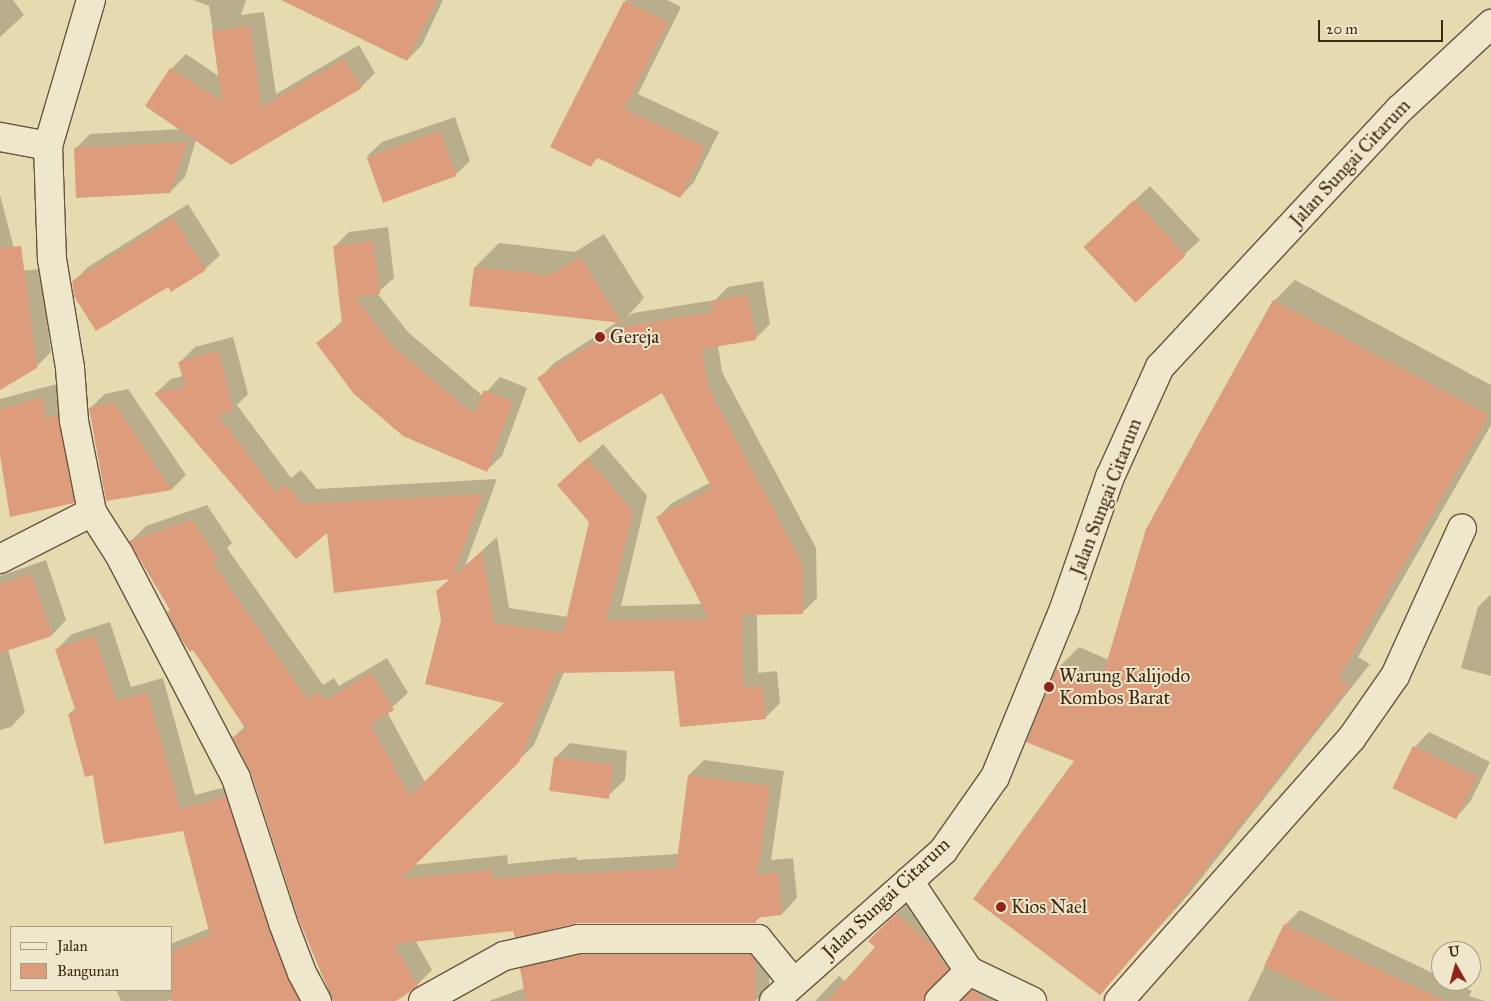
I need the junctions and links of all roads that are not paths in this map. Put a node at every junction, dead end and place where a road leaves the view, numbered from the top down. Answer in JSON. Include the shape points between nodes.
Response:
{"nodes":[{"id":1,"x":91,"y":0,"type":"edge"},
{"id":2,"x":1491,"y":24,"type":"edge"},
{"id":3,"x":0,"y":137,"type":"edge"},
{"id":4,"x":48,"y":146,"type":"junction"},
{"id":5,"x":92,"y":512,"type":"junction"},
{"id":6,"x":1462,"y":528,"type":"dead end"},
{"id":7,"x":0,"y":559,"type":"edge"},
{"id":8,"x":909,"y":881,"type":"junction"},
{"id":9,"x":969,"y":970,"type":"junction"},
{"id":10,"x":793,"y":982,"type":"junction"},
{"id":11,"x":317,"y":1001,"type":"edge"},
{"id":12,"x":423,"y":1001,"type":"edge"},
{"id":13,"x":774,"y":1001,"type":"edge"},
{"id":14,"x":939,"y":1001,"type":"edge"},
{"id":15,"x":1032,"y":1001,"type":"edge"},
{"id":16,"x":1120,"y":1001,"type":"edge"}],
"edges":[{"from":1,"to":4,"type":"street"},
{"from":2,"to":8,"type":"street","name":"Jalan Sungai Citarum","via":[[1400,109],[1160,367],[1110,477],[1065,606],[995,778],[943,851]]},
{"from":3,"to":4,"type":"street"},
{"from":4,"to":5,"type":"street","via":[[52,259],[70,368],[74,421]]},
{"from":5,"to":7,"type":"street"},
{"from":5,"to":11,"type":"street","via":[[119,554],[236,778],[283,923],[302,973]]},
{"from":6,"to":16,"type":"street","via":[[1395,676],[1351,739]]},
{"from":8,"to":9,"type":"street"},
{"from":8,"to":10,"type":"street","name":"Jalan Sungai Citarum"},
{"from":9,"to":14,"type":"street"},
{"from":9,"to":15,"type":"street"},
{"from":10,"to":12,"type":"street","via":[[758,939],[578,939],[504,956]]},
{"from":10,"to":13,"type":"street","name":"Jalan Sungai Citarum"}]}
